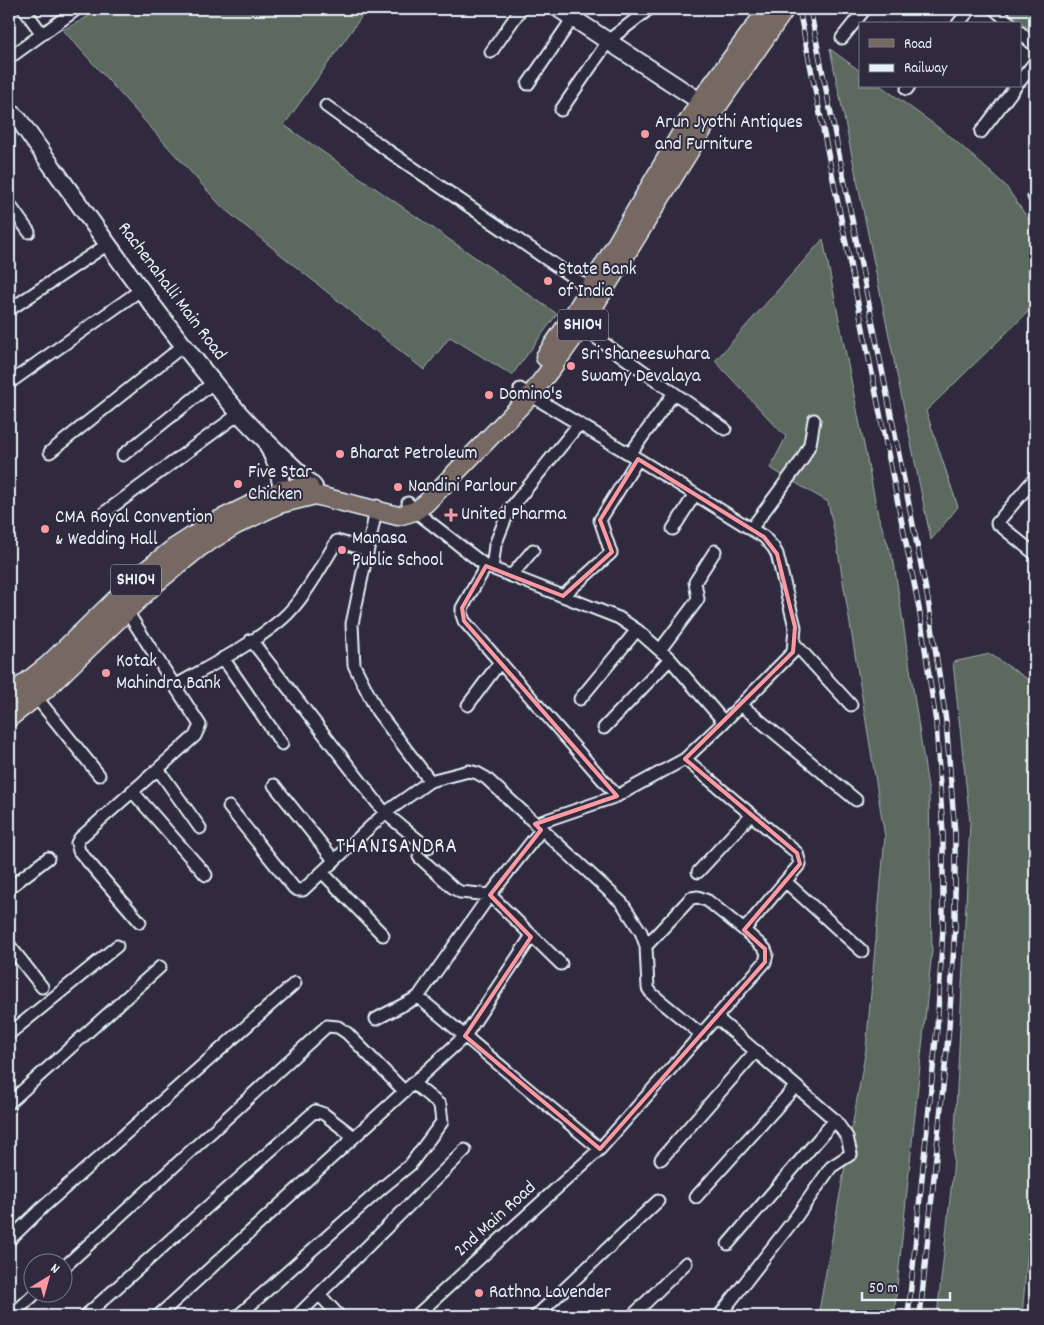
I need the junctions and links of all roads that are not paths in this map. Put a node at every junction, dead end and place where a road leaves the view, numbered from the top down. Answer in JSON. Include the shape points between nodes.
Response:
{"nodes":[{"id":1,"x":24,"y":9,"type":"edge"},
{"id":2,"x":77,"y":9,"type":"edge"},
{"id":3,"x":521,"y":9,"type":"edge"},
{"id":4,"x":559,"y":9,"type":"edge"},
{"id":5,"x":648,"y":9,"type":"edge"},
{"id":6,"x":768,"y":9,"type":"edge"},
{"id":7,"x":785,"y":9,"type":"edge"},
{"id":8,"x":866,"y":9,"type":"edge"},
{"id":9,"x":970,"y":9,"type":"edge"},
{"id":10,"x":994,"y":9,"type":"edge"},
{"id":11,"x":573,"y":18,"type":"junction"},
{"id":12,"x":960,"y":22,"type":"edge"},
{"id":13,"x":1009,"y":22,"type":"edge"},
{"id":14,"x":42,"y":34,"type":"junction"},
{"id":15,"x":1022,"y":34,"type":"edge"},
{"id":16,"x":842,"y":38,"type":"dead end"},
{"id":17,"x":609,"y":40,"type":"junction"},
{"id":18,"x":1035,"y":46,"type":"edge"},
{"id":19,"x":491,"y":52,"type":"dead end"},
{"id":20,"x":9,"y":58,"type":"edge"},
{"id":21,"x":1035,"y":62,"type":"edge"},
{"id":22,"x":1022,"y":78,"type":"edge"},
{"id":23,"x":528,"y":84,"type":"dead end"},
{"id":24,"x":1014,"y":88,"type":"edge"},
{"id":25,"x":326,"y":106,"type":"dead end"},
{"id":26,"x":707,"y":106,"type":"junction"},
{"id":27,"x":562,"y":110,"type":"dead end"},
{"id":28,"x":9,"y":111,"type":"edge"},
{"id":29,"x":981,"y":132,"type":"dead end"},
{"id":30,"x":9,"y":204,"type":"edge"},
{"id":31,"x":29,"y":232,"type":"dead end"},
{"id":32,"x":108,"y":244,"type":"junction"},
{"id":33,"x":590,"y":288,"type":"junction"},
{"id":34,"x":142,"y":289,"type":"junction"},
{"id":35,"x":9,"y":310,"type":"edge"},
{"id":36,"x":581,"y":327,"type":"junction"},
{"id":37,"x":184,"y":345,"type":"junction"},
{"id":38,"x":9,"y":382,"type":"edge"},
{"id":39,"x":214,"y":382,"type":"junction"},
{"id":40,"x":525,"y":393,"type":"junction"},
{"id":41,"x":674,"y":393,"type":"junction"},
{"id":42,"x":240,"y":414,"type":"junction"},
{"id":43,"x":814,"y":420,"type":"dead end"},
{"id":44,"x":579,"y":424,"type":"junction"},
{"id":45,"x":725,"y":429,"type":"dead end"},
{"id":46,"x":266,"y":439,"type":"junction"},
{"id":47,"x":50,"y":452,"type":"dead end"},
{"id":48,"x":123,"y":454,"type":"dead end"},
{"id":49,"x":634,"y":456,"type":"junction"},
{"id":50,"x":1035,"y":478,"type":"edge"},
{"id":51,"x":315,"y":491,"type":"junction"},
{"id":52,"x":695,"y":494,"type":"junction"},
{"id":53,"x":282,"y":497,"type":"junction"},
{"id":54,"x":377,"y":507,"type":"junction"},
{"id":55,"x":412,"y":507,"type":"junction"},
{"id":56,"x":104,"y":513,"type":"dead end"},
{"id":57,"x":673,"y":529,"type":"dead end"},
{"id":58,"x":750,"y":529,"type":"junction"},
{"id":59,"x":367,"y":550,"type":"junction"},
{"id":60,"x":533,"y":550,"type":"dead end"},
{"id":61,"x":716,"y":551,"type":"dead end"},
{"id":62,"x":1035,"y":554,"type":"edge"},
{"id":63,"x":489,"y":568,"type":"junction"},
{"id":64,"x":511,"y":576,"type":"junction"},
{"id":65,"x":563,"y":596,"type":"junction"},
{"id":66,"x":122,"y":605,"type":"junction"},
{"id":67,"x":637,"y":630,"type":"junction"},
{"id":68,"x":251,"y":640,"type":"junction"},
{"id":69,"x":794,"y":644,"type":"junction"},
{"id":70,"x":660,"y":650,"type":"junction"},
{"id":71,"x":223,"y":658,"type":"junction"},
{"id":72,"x":670,"y":659,"type":"junction"},
{"id":73,"x":500,"y":662,"type":"junction"},
{"id":74,"x":175,"y":686,"type":"junction"},
{"id":75,"x":9,"y":696,"type":"edge"},
{"id":76,"x":36,"y":697,"type":"junction"},
{"id":77,"x":580,"y":699,"type":"dead end"},
{"id":78,"x":468,"y":705,"type":"dead end"},
{"id":79,"x":741,"y":705,"type":"junction"},
{"id":80,"x":851,"y":705,"type":"dead end"},
{"id":81,"x":9,"y":718,"type":"edge"},
{"id":82,"x":724,"y":722,"type":"junction"},
{"id":83,"x":604,"y":728,"type":"dead end"},
{"id":84,"x":282,"y":744,"type":"dead end"},
{"id":85,"x":685,"y":760,"type":"junction"},
{"id":86,"x":158,"y":769,"type":"junction"},
{"id":87,"x":99,"y":774,"type":"dead end"},
{"id":88,"x":430,"y":781,"type":"junction"},
{"id":89,"x":274,"y":785,"type":"dead end"},
{"id":90,"x":132,"y":791,"type":"junction"},
{"id":91,"x":617,"y":796,"type":"junction"},
{"id":92,"x":856,"y":800,"type":"dead end"},
{"id":93,"x":229,"y":807,"type":"dead end"},
{"id":94,"x":385,"y":814,"type":"junction"},
{"id":95,"x":751,"y":815,"type":"junction"},
{"id":96,"x":538,"y":827,"type":"junction"},
{"id":97,"x":200,"y":828,"type":"dead end"},
{"id":98,"x":428,"y":848,"type":"dead end"},
{"id":99,"x":419,"y":857,"type":"dead end"},
{"id":100,"x":48,"y":858,"type":"dead end"},
{"id":101,"x":334,"y":860,"type":"junction"},
{"id":102,"x":322,"y":872,"type":"junction"},
{"id":103,"x":698,"y":872,"type":"dead end"},
{"id":104,"x":206,"y":875,"type":"dead end"},
{"id":105,"x":786,"y":882,"type":"junction"},
{"id":106,"x":9,"y":888,"type":"edge"},
{"id":107,"x":490,"y":895,"type":"junction"},
{"id":108,"x":140,"y":922,"type":"dead end"},
{"id":109,"x":744,"y":930,"type":"junction"},
{"id":110,"x":383,"y":935,"type":"dead end"},
{"id":111,"x":531,"y":937,"type":"junction"},
{"id":112,"x":9,"y":945,"type":"edge"},
{"id":113,"x":117,"y":946,"type":"dead end"},
{"id":114,"x":646,"y":946,"type":"junction"},
{"id":115,"x":862,"y":951,"type":"dead end"},
{"id":116,"x":561,"y":964,"type":"dead end"},
{"id":117,"x":160,"y":967,"type":"dead end"},
{"id":118,"x":295,"y":983,"type":"dead end"},
{"id":119,"x":42,"y":986,"type":"dead end"},
{"id":120,"x":418,"y":996,"type":"junction"},
{"id":121,"x":717,"y":1018,"type":"junction"},
{"id":122,"x":376,"y":1020,"type":"dead end"},
{"id":123,"x":9,"y":1034,"type":"edge"},
{"id":124,"x":702,"y":1035,"type":"junction"},
{"id":125,"x":465,"y":1036,"type":"junction"},
{"id":126,"x":756,"y":1051,"type":"junction"},
{"id":127,"x":796,"y":1086,"type":"junction"},
{"id":128,"x":408,"y":1087,"type":"junction"},
{"id":129,"x":9,"y":1103,"type":"edge"},
{"id":130,"x":835,"y":1120,"type":"junction"},
{"id":131,"x":354,"y":1137,"type":"junction"},
{"id":132,"x":465,"y":1150,"type":"dead end"},
{"id":133,"x":600,"y":1150,"type":"junction"},
{"id":134,"x":661,"y":1159,"type":"dead end"},
{"id":135,"x":696,"y":1198,"type":"dead end"},
{"id":136,"x":658,"y":1201,"type":"dead end"},
{"id":137,"x":9,"y":1240,"type":"edge"},
{"id":138,"x":728,"y":1244,"type":"dead end"},
{"id":139,"x":72,"y":1260,"type":"edge"},
{"id":140,"x":686,"y":1263,"type":"dead end"},
{"id":141,"x":319,"y":1294,"type":"junction"},
{"id":142,"x":26,"y":1302,"type":"edge"},
{"id":143,"x":720,"y":1315,"type":"edge"},
{"id":144,"x":11,"y":1316,"type":"edge"},
{"id":145,"x":85,"y":1316,"type":"edge"},
{"id":146,"x":158,"y":1316,"type":"edge"},
{"id":147,"x":238,"y":1316,"type":"edge"},
{"id":148,"x":296,"y":1316,"type":"edge"},
{"id":149,"x":340,"y":1316,"type":"edge"},
{"id":150,"x":416,"y":1316,"type":"edge"},
{"id":151,"x":536,"y":1316,"type":"edge"},
{"id":152,"x":632,"y":1316,"type":"edge"}],
"edges":[{"from":1,"to":14,"type":"street"},
{"from":2,"to":14,"type":"street"},
{"from":3,"to":19,"type":"street"},
{"from":4,"to":11,"type":"street"},
{"from":5,"to":17,"type":"street"},
{"from":6,"to":26,"type":"main road","number":"SH104"},
{"from":7,"to":26,"type":"main road","number":"SH104"},
{"from":8,"to":16,"type":"street"},
{"from":9,"to":12,"type":"street"},
{"from":10,"to":13,"type":"street"},
{"from":11,"to":17,"type":"street"},
{"from":11,"to":23,"type":"street"},
{"from":14,"to":20,"type":"street"},
{"from":15,"to":18,"type":"street"},
{"from":17,"to":26,"type":"street"},
{"from":17,"to":27,"type":"street"},
{"from":21,"to":22,"type":"street"},
{"from":24,"to":29,"type":"street"},
{"from":25,"to":33,"type":"street"},
{"from":26,"to":33,"type":"main road","number":"SH104"},
{"from":26,"to":36,"type":"main road","number":"SH104"},
{"from":28,"to":32,"type":"street","name":"Rachenahalli Main Road","via":[[19,120]]},
{"from":30,"to":31,"type":"street"},
{"from":32,"to":34,"type":"street","name":"Rachenahalli Main Road"},
{"from":32,"to":35,"type":"street"},
{"from":33,"to":40,"type":"main road","number":"SH104"},
{"from":34,"to":37,"type":"street","name":"Rachenahalli Main Road"},
{"from":34,"to":38,"type":"street"},
{"from":36,"to":40,"type":"main road","number":"SH104"},
{"from":36,"to":41,"type":"street"},
{"from":37,"to":39,"type":"street","name":"Rachenahalli Main Road"},
{"from":37,"to":47,"type":"street"},
{"from":39,"to":42,"type":"street","name":"Rachenahalli Main Road"},
{"from":39,"to":48,"type":"street"},
{"from":40,"to":44,"type":"street"},
{"from":40,"to":55,"type":"main road","number":"SH104","via":[[426,504]]},
{"from":41,"to":45,"type":"street"},
{"from":41,"to":49,"type":"street"},
{"from":42,"to":46,"type":"street","name":"Rachenahalli Main Road"},
{"from":42,"to":56,"type":"street"},
{"from":43,"to":58,"type":"street","via":[[810,444],[802,460]]},
{"from":44,"to":49,"type":"street"},
{"from":44,"to":63,"type":"street","via":[[509,510]]},
{"from":46,"to":51,"type":"street","name":"Rachenahalli Main Road"},
{"from":46,"to":53,"type":"street","via":[[278,468]]},
{"from":49,"to":52,"type":"street"},
{"from":49,"to":65,"type":"street","via":[[600,520],[611,553]]},
{"from":50,"to":62,"type":"street","via":[[997,523]]},
{"from":51,"to":53,"type":"main road","number":"SH104"},
{"from":51,"to":54,"type":"main road"},
{"from":52,"to":57,"type":"street"},
{"from":52,"to":58,"type":"street"},
{"from":53,"to":66,"type":"main road","number":"SH104","via":[[200,547]]},
{"from":54,"to":55,"type":"main road","via":[[398,516]]},
{"from":54,"to":59,"type":"street"},
{"from":55,"to":63,"type":"street"},
{"from":58,"to":69,"type":"street","via":[[764,537],[777,554],[794,627]]},
{"from":59,"to":68,"type":"street","via":[[337,541],[283,618]]},
{"from":59,"to":88,"type":"street","via":[[352,624],[354,665],[377,711]]},
{"from":60,"to":64,"type":"street"},
{"from":61,"to":70,"type":"street","via":[[695,582],[698,599]]},
{"from":63,"to":64,"type":"street"},
{"from":63,"to":73,"type":"street","via":[[462,608],[462,615]]},
{"from":64,"to":65,"type":"street"},
{"from":65,"to":67,"type":"street","via":[[619,618]]},
{"from":66,"to":74,"type":"street"},
{"from":66,"to":75,"type":"main road","number":"SH104"},
{"from":66,"to":76,"type":"main road","number":"SH104"},
{"from":67,"to":70,"type":"street"},
{"from":67,"to":77,"type":"street"},
{"from":68,"to":71,"type":"street"},
{"from":68,"to":94,"type":"street"},
{"from":69,"to":79,"type":"street","via":[[793,652]]},
{"from":69,"to":80,"type":"street"},
{"from":70,"to":72,"type":"street"},
{"from":71,"to":74,"type":"street"},
{"from":71,"to":84,"type":"street"},
{"from":72,"to":82,"type":"street"},
{"from":72,"to":83,"type":"street"},
{"from":73,"to":78,"type":"street"},
{"from":73,"to":91,"type":"street"},
{"from":74,"to":86,"type":"street","via":[[200,725],[195,736]]},
{"from":76,"to":81,"type":"main road","number":"SH104"},
{"from":76,"to":87,"type":"street"},
{"from":79,"to":82,"type":"street"},
{"from":79,"to":92,"type":"street"},
{"from":82,"to":85,"type":"street"},
{"from":85,"to":91,"type":"street"},
{"from":85,"to":95,"type":"street"},
{"from":86,"to":90,"type":"street"},
{"from":86,"to":97,"type":"street"},
{"from":88,"to":94,"type":"street"},
{"from":88,"to":96,"type":"street","via":[[470,771],[477,773]]},
{"from":89,"to":101,"type":"street"},
{"from":90,"to":104,"type":"street"},
{"from":90,"to":108,"type":"street","via":[[77,844],[79,851]]},
{"from":91,"to":96,"type":"street"},
{"from":93,"to":102,"type":"street","via":[[294,888],[304,890]]},
{"from":94,"to":98,"type":"street"},
{"from":94,"to":101,"type":"street"},
{"from":95,"to":103,"type":"street"},
{"from":95,"to":105,"type":"street","via":[[797,852],[800,864]]},
{"from":96,"to":107,"type":"street"},
{"from":96,"to":114,"type":"street","via":[[622,903]]},
{"from":99,"to":107,"type":"street","via":[[460,892]]},
{"from":100,"to":106,"type":"street"},
{"from":101,"to":102,"type":"street"},
{"from":102,"to":110,"type":"street"},
{"from":105,"to":109,"type":"street"},
{"from":105,"to":115,"type":"street"},
{"from":107,"to":111,"type":"street"},
{"from":107,"to":120,"type":"street"},
{"from":109,"to":114,"type":"street","via":[[708,902],[698,897],[691,898]]},
{"from":109,"to":121,"type":"street","via":[[765,949],[765,962]]},
{"from":111,"to":116,"type":"street"},
{"from":111,"to":125,"type":"street"},
{"from":112,"to":119,"type":"street"},
{"from":113,"to":123,"type":"street"},
{"from":114,"to":124,"type":"street","via":[[648,988]]},
{"from":117,"to":129,"type":"street"},
{"from":118,"to":137,"type":"street"},
{"from":120,"to":122,"type":"street"},
{"from":120,"to":125,"type":"street"},
{"from":121,"to":124,"type":"street"},
{"from":121,"to":126,"type":"street"},
{"from":124,"to":133,"type":"street","name":"2nd Main Road"},
{"from":125,"to":128,"type":"street"},
{"from":125,"to":133,"type":"street"},
{"from":126,"to":127,"type":"street"},
{"from":126,"to":134,"type":"street"},
{"from":127,"to":130,"type":"street"},
{"from":127,"to":135,"type":"street"},
{"from":128,"to":131,"type":"street"},
{"from":128,"to":139,"type":"street","via":[[348,1033],[338,1027],[327,1026]]},
{"from":128,"to":147,"type":"street","via":[[440,1105],[442,1122],[437,1129],[410,1165]]},
{"from":130,"to":138,"type":"street"},
{"from":130,"to":143,"type":"street","via":[[847,1137],[851,1154],[832,1167]]},
{"from":131,"to":145,"type":"street","via":[[315,1111]]},
{"from":131,"to":146,"type":"street"},
{"from":132,"to":141,"type":"street"},
{"from":133,"to":150,"type":"street","name":"2nd Main Road"},
{"from":136,"to":151,"type":"street"},
{"from":140,"to":152,"type":"street"},
{"from":141,"to":148,"type":"street"},
{"from":141,"to":149,"type":"street"},
{"from":142,"to":144,"type":"street"}]}
